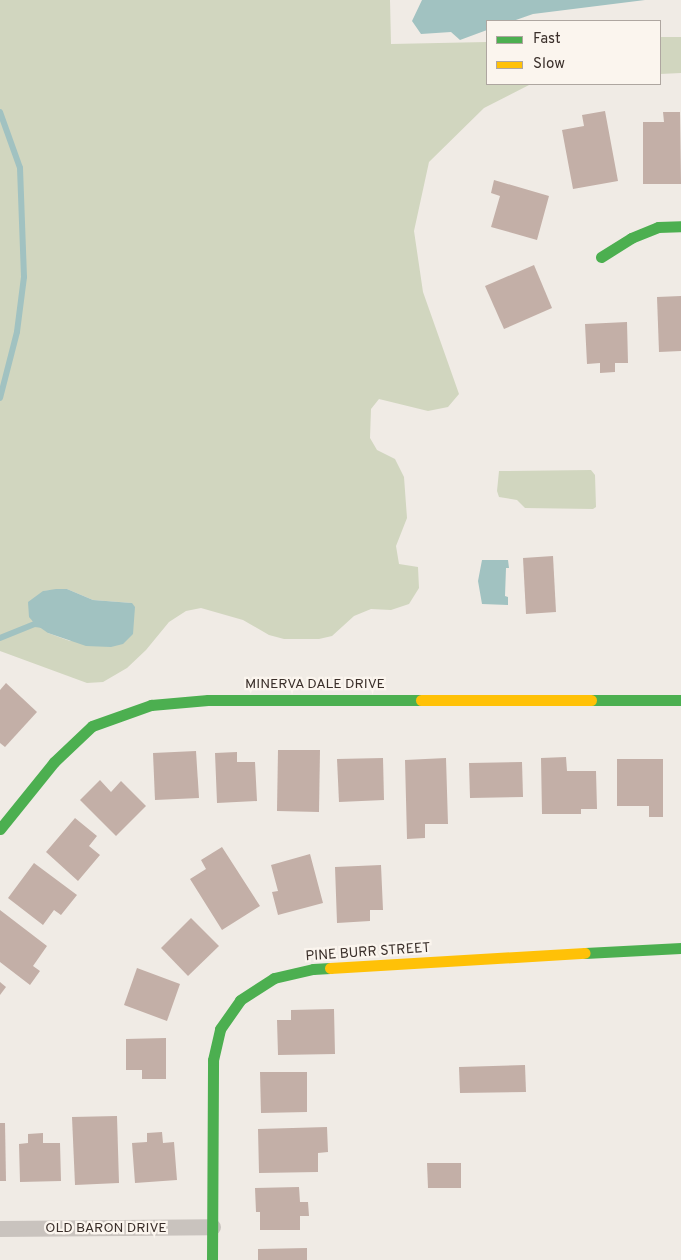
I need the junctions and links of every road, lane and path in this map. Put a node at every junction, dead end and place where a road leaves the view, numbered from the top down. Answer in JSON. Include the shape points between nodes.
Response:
{"nodes":[{"id":1,"x":681,"y":226,"type":"edge"},
{"id":2,"x":601,"y":257,"type":"dead end"},
{"id":3,"x":681,"y":700,"type":"edge"},
{"id":4,"x":0,"y":829,"type":"edge"},
{"id":5,"x":681,"y":948,"type":"edge"},
{"id":6,"x":212,"y":1228,"type":"junction"},
{"id":7,"x":0,"y":1229,"type":"edge"},
{"id":8,"x":212,"y":1260,"type":"edge"}],
"edges":[{"from":1,"to":2,"type":"street","via":[[658,227],[631,238]]},
{"from":3,"to":4,"type":"street","name":"MINERVA DALE DRIVE","via":[[208,700],[151,705],[92,726],[54,762]]},
{"from":5,"to":6,"type":"street","name":"PINE BURR STREET","via":[[313,969],[274,978],[240,1000],[220,1029],[213,1060]]},
{"from":6,"to":7,"type":"street","name":"OLD BARON DRIVE"},
{"from":6,"to":8,"type":"street","name":"PINE BURR STREET"}]}
